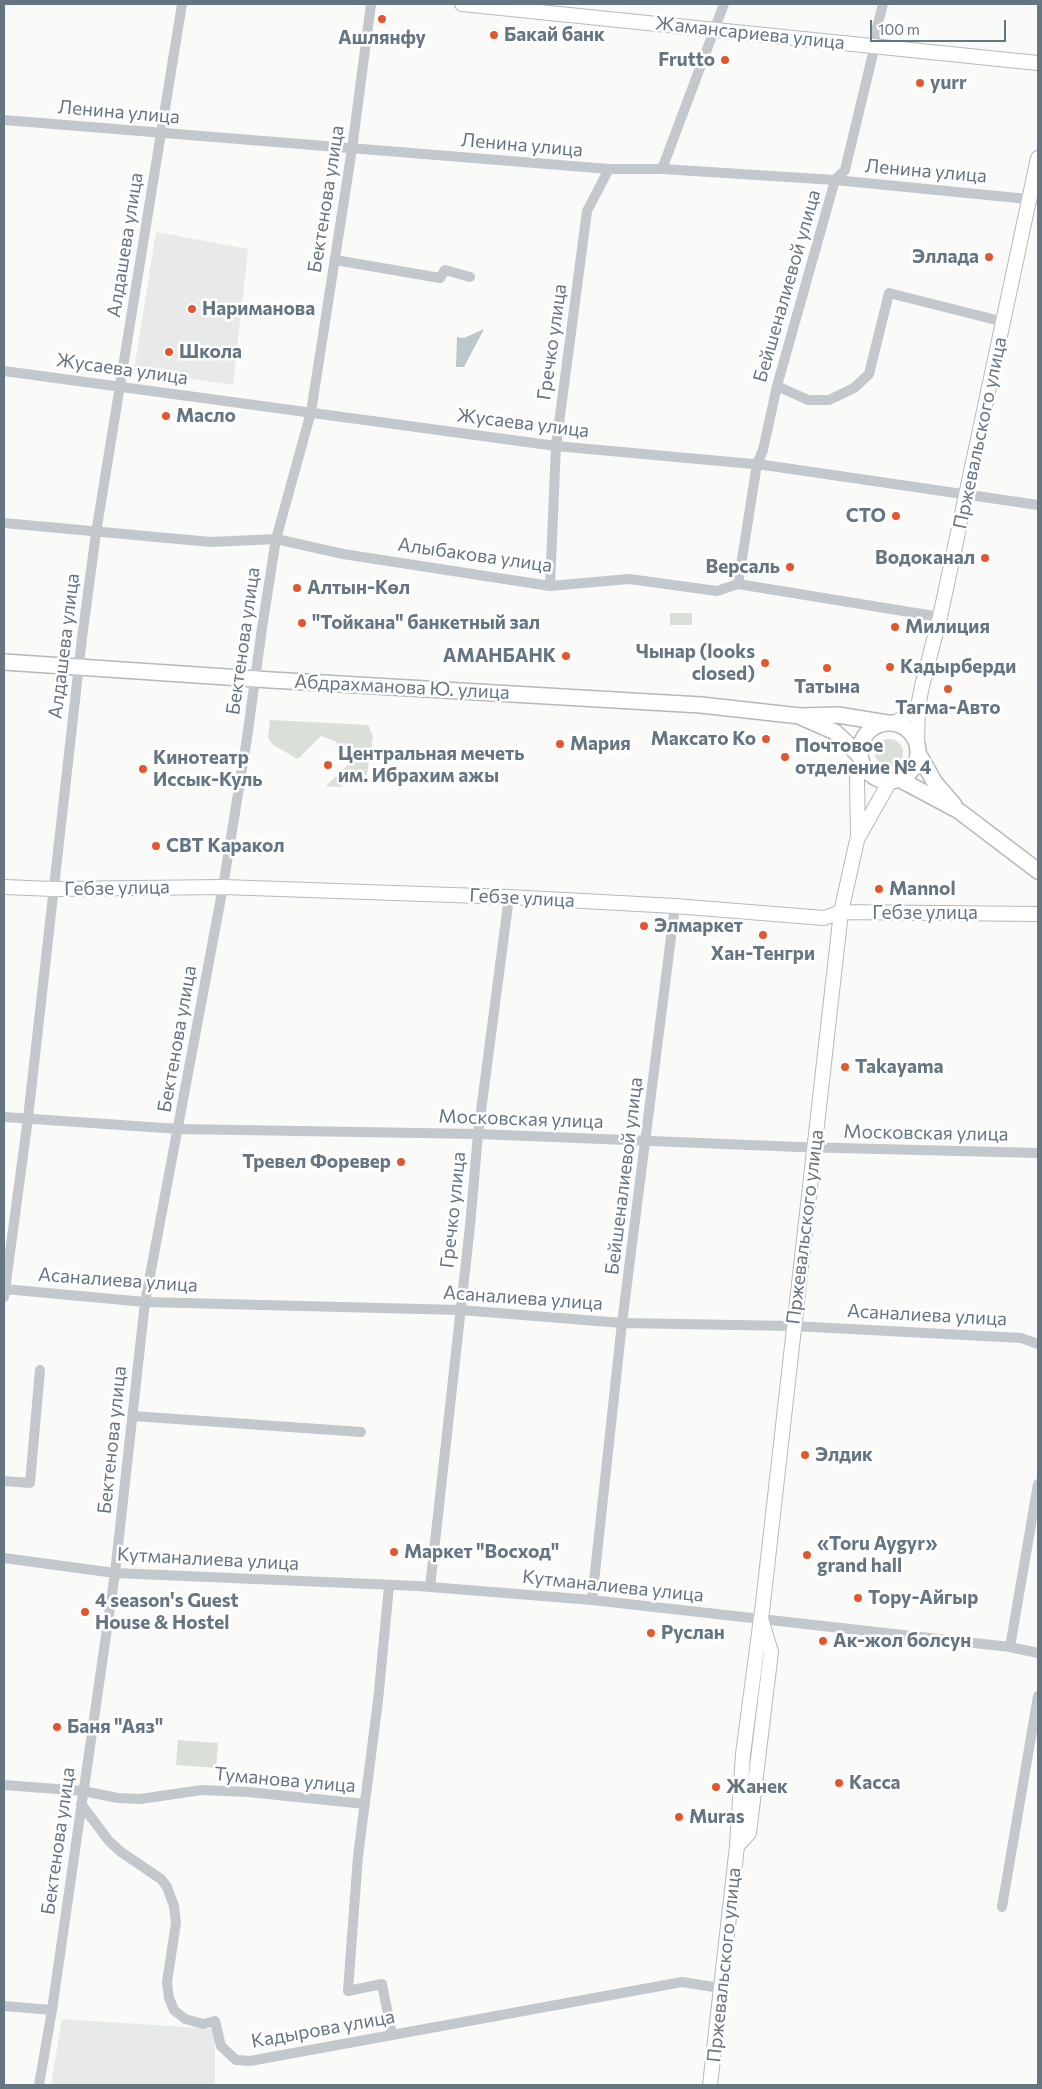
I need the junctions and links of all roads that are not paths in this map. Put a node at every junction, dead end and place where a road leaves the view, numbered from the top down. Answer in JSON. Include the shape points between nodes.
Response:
{"nodes":[{"id":1,"x":182,"y":4,"type":"edge"},
{"id":2,"x":371,"y":4,"type":"edge"},
{"id":3,"x":462,"y":4,"type":"edge"},
{"id":4,"x":724,"y":4,"type":"edge"},
{"id":5,"x":883,"y":4,"type":"edge"},
{"id":6,"x":548,"y":7,"type":"edge"},
{"id":7,"x":715,"y":30,"type":"junction"},
{"id":8,"x":875,"y":45,"type":"junction"},
{"id":9,"x":1038,"y":63,"type":"edge"},
{"id":10,"x":4,"y":120,"type":"edge"},
{"id":11,"x":161,"y":133,"type":"junction"},
{"id":12,"x":352,"y":149,"type":"junction"},
{"id":13,"x":1038,"y":158,"type":"edge"},
{"id":14,"x":609,"y":169,"type":"junction"},
{"id":15,"x":662,"y":169,"type":"junction"},
{"id":16,"x":835,"y":180,"type":"junction"},
{"id":17,"x":1034,"y":199,"type":"edge"},
{"id":18,"x":335,"y":260,"type":"junction"},
{"id":19,"x":470,"y":277,"type":"dead end"},
{"id":20,"x":1004,"y":322,"type":"junction"},
{"id":21,"x":4,"y":371,"type":"edge"},
{"id":22,"x":120,"y":386,"type":"junction"},
{"id":23,"x":777,"y":386,"type":"junction"},
{"id":24,"x":311,"y":412,"type":"junction"},
{"id":25,"x":556,"y":446,"type":"junction"},
{"id":26,"x":757,"y":464,"type":"junction"},
{"id":27,"x":966,"y":494,"type":"junction"},
{"id":28,"x":1038,"y":505,"type":"edge"},
{"id":29,"x":4,"y":523,"type":"edge"},
{"id":30,"x":96,"y":533,"type":"junction"},
{"id":31,"x":276,"y":539,"type":"junction"},
{"id":32,"x":738,"y":584,"type":"junction"},
{"id":33,"x":550,"y":586,"type":"junction"},
{"id":34,"x":940,"y":617,"type":"junction"},
{"id":35,"x":4,"y":662,"type":"edge"},
{"id":36,"x":79,"y":667,"type":"junction"},
{"id":37,"x":256,"y":679,"type":"junction"},
{"id":38,"x":918,"y":707,"type":"junction"},
{"id":39,"x":800,"y":716,"type":"junction"},
{"id":40,"x":891,"y":723,"type":"junction"},
{"id":41,"x":917,"y":749,"type":"junction"},
{"id":42,"x":861,"y":760,"type":"junction"},
{"id":43,"x":894,"y":780,"type":"junction"},
{"id":44,"x":959,"y":811,"type":"junction"},
{"id":45,"x":858,"y":836,"type":"junction"},
{"id":46,"x":1038,"y":871,"type":"edge"},
{"id":47,"x":4,"y":887,"type":"edge"},
{"id":48,"x":223,"y":887,"type":"junction"},
{"id":49,"x":53,"y":889,"type":"junction"},
{"id":50,"x":509,"y":897,"type":"junction"},
{"id":51,"x":675,"y":906,"type":"junction"},
{"id":52,"x":841,"y":912,"type":"junction"},
{"id":53,"x":1038,"y":914,"type":"edge"},
{"id":54,"x":4,"y":1117,"type":"edge"},
{"id":55,"x":28,"y":1118,"type":"junction"},
{"id":56,"x":179,"y":1129,"type":"junction"},
{"id":57,"x":478,"y":1134,"type":"junction"},
{"id":58,"x":645,"y":1141,"type":"junction"},
{"id":59,"x":814,"y":1147,"type":"junction"},
{"id":60,"x":1038,"y":1153,"type":"edge"},
{"id":61,"x":4,"y":1292,"type":"edge"},
{"id":62,"x":145,"y":1302,"type":"junction"},
{"id":63,"x":460,"y":1310,"type":"junction"},
{"id":64,"x":622,"y":1323,"type":"junction"},
{"id":65,"x":793,"y":1326,"type":"junction"},
{"id":66,"x":1038,"y":1344,"type":"edge"},
{"id":67,"x":40,"y":1370,"type":"dead end"},
{"id":68,"x":132,"y":1416,"type":"junction"},
{"id":69,"x":361,"y":1432,"type":"dead end"},
{"id":70,"x":4,"y":1481,"type":"edge"},
{"id":71,"x":1038,"y":1484,"type":"edge"},
{"id":72,"x":4,"y":1558,"type":"edge"},
{"id":73,"x":115,"y":1573,"type":"junction"},
{"id":74,"x":389,"y":1586,"type":"junction"},
{"id":75,"x":430,"y":1587,"type":"junction"},
{"id":76,"x":592,"y":1600,"type":"junction"},
{"id":77,"x":761,"y":1619,"type":"junction"},
{"id":78,"x":1010,"y":1647,"type":"junction"},
{"id":79,"x":1038,"y":1653,"type":"edge"},
{"id":80,"x":1038,"y":1696,"type":"edge"},
{"id":81,"x":4,"y":1785,"type":"edge"},
{"id":82,"x":83,"y":1791,"type":"junction"},
{"id":83,"x":81,"y":1804,"type":"junction"},
{"id":84,"x":365,"y":1804,"type":"junction"},
{"id":85,"x":1002,"y":1907,"type":"dead end"},
{"id":86,"x":720,"y":1988,"type":"junction"},
{"id":87,"x":4,"y":2006,"type":"edge"},
{"id":88,"x":52,"y":2010,"type":"junction"},
{"id":89,"x":392,"y":2035,"type":"junction"},
{"id":90,"x":39,"y":2085,"type":"edge"},
{"id":91,"x":710,"y":2085,"type":"edge"}],
"edges":[{"from":1,"to":11,"type":"street","name":"Алдашева улица"},
{"from":2,"to":12,"type":"street","name":"Бектенова улица"},
{"from":3,"to":6,"type":"main road","name":"Жамансариева улица"},
{"from":4,"to":7,"type":"street"},
{"from":5,"to":8,"type":"street","name":"Бейшеналиевой улица","via":[[874,35]]},
{"from":6,"to":7,"type":"main road","name":"Жамансариева улица"},
{"from":7,"to":8,"type":"main road","name":"Жамансариева улица"},
{"from":7,"to":15,"type":"street"},
{"from":8,"to":9,"type":"main road","name":"Жамансариева улица"},
{"from":8,"to":16,"type":"street","name":"Бейшеналиевой улица","via":[[845,170]]},
{"from":10,"to":11,"type":"street","name":"Ленина улица"},
{"from":11,"to":12,"type":"street","name":"Ленина улица"},
{"from":11,"to":22,"type":"street","name":"Алдашева улица"},
{"from":12,"to":14,"type":"street","name":"Ленина улица"},
{"from":12,"to":18,"type":"street","name":"Бектенова улица"},
{"from":13,"to":17,"type":"main road","name":"Пржевальского улица"},
{"from":14,"to":15,"type":"street","name":"Ленина улица"},
{"from":14,"to":25,"type":"street","name":"Гречко улица","via":[[587,211]]},
{"from":15,"to":16,"type":"street","name":"Ленина улица"},
{"from":16,"to":17,"type":"street","name":"Ленина улица"},
{"from":16,"to":23,"type":"street","name":"Бейшеналиевой улица"},
{"from":17,"to":20,"type":"main road","name":"Пржевальского улица"},
{"from":18,"to":19,"type":"street","via":[[440,278],[445,270]]},
{"from":18,"to":24,"type":"street","name":"Бектенова улица"},
{"from":20,"to":23,"type":"street","via":[[889,292],[869,374],[854,388],[829,400],[808,400]]},
{"from":20,"to":27,"type":"main road","name":"Пржевальского улица"},
{"from":21,"to":22,"type":"street","name":"Жусаева улица"},
{"from":22,"to":24,"type":"street","name":"Жусаева улица"},
{"from":22,"to":30,"type":"street","name":"Алдашева улица"},
{"from":23,"to":26,"type":"street","name":"Бейшеналиевой улица"},
{"from":24,"to":25,"type":"street","name":"Жусаева улица"},
{"from":24,"to":31,"type":"street","name":"Бектенова улица"},
{"from":25,"to":26,"type":"street","name":"Жусаева улица"},
{"from":25,"to":33,"type":"street","name":"Гречко улица"},
{"from":26,"to":27,"type":"street","name":"Жусаева улица"},
{"from":26,"to":32,"type":"street","name":"Бейшеналиевой улица"},
{"from":27,"to":28,"type":"street","name":"Жусаева улица"},
{"from":27,"to":34,"type":"main road","name":"Пржевальского улица"},
{"from":29,"to":30,"type":"street","name":"Алыбакова улица"},
{"from":30,"to":31,"type":"street","name":"Алыбакова улица","via":[[211,542]]},
{"from":30,"to":36,"type":"street","name":"Алдашева улица"},
{"from":31,"to":33,"type":"street","name":"Алыбакова улица","via":[[344,554]]},
{"from":31,"to":37,"type":"street","name":"Бектенова улица"},
{"from":32,"to":33,"type":"street","name":"Алыбакова улица","via":[[717,591],[630,579]]},
{"from":32,"to":34,"type":"street","name":"Алыбакова улица"},
{"from":34,"to":38,"type":"main road","name":"Пржевальского улица"},
{"from":35,"to":36,"type":"highway","name":"Абдрахманова Ю. улица"},
{"from":36,"to":37,"type":"highway","name":"Абдрахманова Ю. улица"},
{"from":36,"to":49,"type":"street","name":"Алдашева улица"},
{"from":37,"to":39,"type":"highway","name":"Абдрахманова Ю. улица","via":[[701,705]]},
{"from":37,"to":48,"type":"street","name":"Бектенова улица"},
{"from":38,"to":40,"type":"main road"},
{"from":38,"to":41,"type":"main road","name":"Пржевальского улица"},
{"from":39,"to":40,"type":"highway","name":"Абдрахманова Ю. улица","via":[[838,716]]},
{"from":39,"to":42,"type":"highway","name":"Абдрахманова Ю. улица","via":[[835,732]]},
{"from":40,"to":41,"type":"highway","via":[[909,731]]},
{"from":40,"to":42,"type":"highway","via":[[880,724],[867,732],[860,746]]},
{"from":41,"to":43,"type":"highway","via":[[912,769]]},
{"from":41,"to":44,"type":"highway","via":[[934,783]]},
{"from":42,"to":43,"type":"highway","via":[[866,772],[873,777]]},
{"from":42,"to":45,"type":"main road","name":"Пржевальского улица","via":[[857,779]]},
{"from":43,"to":44,"type":"highway"},
{"from":43,"to":45,"type":"main road","name":"Пржевальского улица"},
{"from":44,"to":46,"type":"highway"},
{"from":45,"to":52,"type":"main road","name":"Пржевальского улица"},
{"from":47,"to":49,"type":"main road","name":"Гебзе улица"},
{"from":48,"to":49,"type":"main road","name":"Гебзе улица"},
{"from":48,"to":50,"type":"main road","name":"Гебзе улица"},
{"from":48,"to":56,"type":"street","name":"Бектенова улица"},
{"from":49,"to":55,"type":"street","name":"Алдашева улица"},
{"from":50,"to":51,"type":"main road","name":"Гебзе улица"},
{"from":50,"to":57,"type":"street","name":"Гречко улица"},
{"from":51,"to":52,"type":"main road","name":"Гебзе улица","via":[[824,918]]},
{"from":51,"to":58,"type":"street","name":"Бейшеналиевой улица"},
{"from":52,"to":53,"type":"main road","name":"Гебзе улица"},
{"from":52,"to":59,"type":"main road","name":"Пржевальского улица"},
{"from":54,"to":55,"type":"street","name":"Московская улица"},
{"from":55,"to":56,"type":"street","name":"Московская улица"},
{"from":55,"to":61,"type":"street","name":"Алдашева улица"},
{"from":56,"to":57,"type":"street","name":"Московская улица"},
{"from":56,"to":62,"type":"street","name":"Бектенова улица"},
{"from":57,"to":58,"type":"street","name":"Московская улица"},
{"from":57,"to":63,"type":"street","name":"Гречко улица"},
{"from":58,"to":59,"type":"street","name":"Московская улица"},
{"from":58,"to":64,"type":"street","name":"Бейшеналиевой улица"},
{"from":59,"to":60,"type":"street","name":"Московская улица"},
{"from":59,"to":65,"type":"main road","name":"Пржевальского улица"},
{"from":61,"to":62,"type":"street","name":"Асаналиева улица"},
{"from":62,"to":63,"type":"street","name":"Асаналиева улица"},
{"from":62,"to":68,"type":"street","name":"Бектенова улица"},
{"from":63,"to":64,"type":"street","name":"Асаналиева улица"},
{"from":63,"to":75,"type":"street","name":"Гречко улица"},
{"from":64,"to":65,"type":"street","name":"Асаналиева улица"},
{"from":64,"to":76,"type":"street","name":"Бейшеналиевой улица"},
{"from":65,"to":66,"type":"street","name":"Асаналиева улица","via":[[1021,1338]]},
{"from":65,"to":77,"type":"main road","name":"Пржевальского улица"},
{"from":67,"to":70,"type":"street","via":[[30,1484]]},
{"from":68,"to":69,"type":"street"},
{"from":68,"to":73,"type":"street","name":"Бектенова улица"},
{"from":71,"to":78,"type":"street"},
{"from":72,"to":73,"type":"street","name":"Кутманалиева улица"},
{"from":73,"to":74,"type":"street","name":"Кутманалиева улица"},
{"from":73,"to":82,"type":"street","name":"Бектенова улица"},
{"from":74,"to":75,"type":"street","name":"Кутманалиева улица"},
{"from":74,"to":84,"type":"street"},
{"from":75,"to":76,"type":"street","name":"Кутманалиева улица"},
{"from":76,"to":77,"type":"street","name":"Кутманалиева улица"},
{"from":77,"to":78,"type":"street","name":"Кутманалиева улица"},
{"from":77,"to":86,"type":"main road","name":"Пржевальского улица","via":[[743,1754],[737,1846]]},
{"from":78,"to":79,"type":"street","name":"Кутманалиева улица"},
{"from":80,"to":85,"type":"street"},
{"from":81,"to":82,"type":"street","name":"Туманова улица"},
{"from":82,"to":83,"type":"street","name":"Бектенова улица"},
{"from":82,"to":84,"type":"street","name":"Туманова улица","via":[[140,1799],[202,1790],[248,1792]]},
{"from":83,"to":88,"type":"street","name":"Бектенова улица"},
{"from":83,"to":89,"type":"street","name":"Кадырова улица","via":[[109,1841],[161,1879],[167,1887],[176,1923],[167,1982],[169,1998],[174,2010],[187,2020],[203,2024],[215,2021],[221,2046],[232,2056],[250,2061]]},
{"from":84,"to":89,"type":"street","via":[[348,1991],[382,1984]]},
{"from":86,"to":89,"type":"street","name":"Кадырова улица","via":[[682,1982]]},
{"from":86,"to":91,"type":"main road","name":"Пржевальского улица"},
{"from":87,"to":88,"type":"street"},
{"from":88,"to":90,"type":"street","name":"Бектенова улица"}]}
